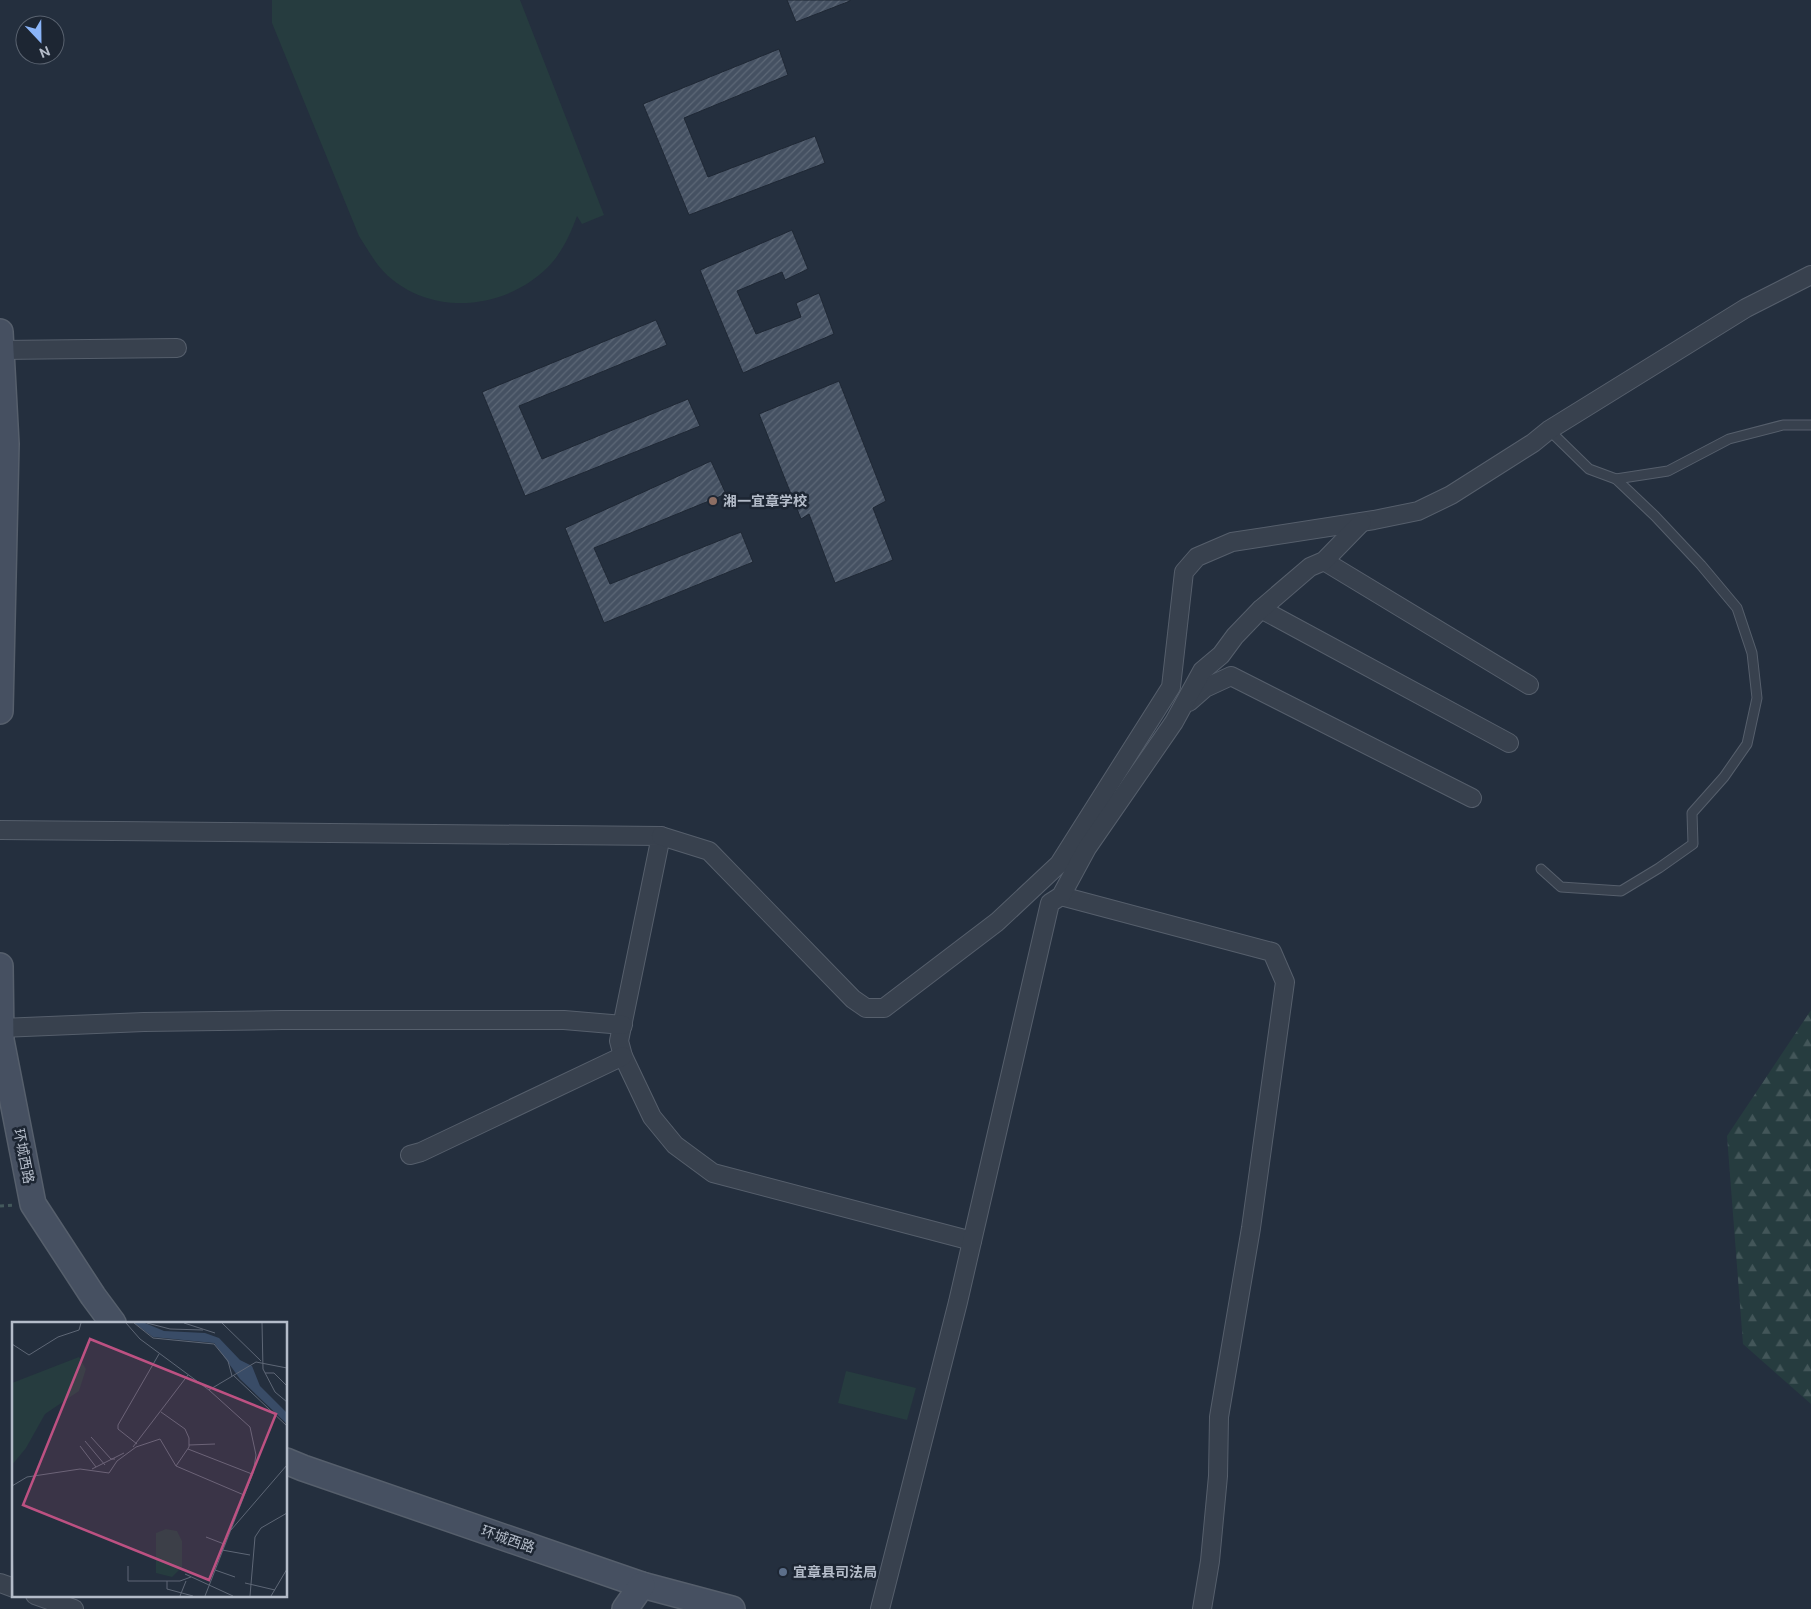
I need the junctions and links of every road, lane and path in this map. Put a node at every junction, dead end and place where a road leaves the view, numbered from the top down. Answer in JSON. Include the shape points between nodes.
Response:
{"nodes":[{"id":1,"x":1811,"y":275,"type":"edge"},
{"id":2,"x":0,"y":332,"type":"edge"},
{"id":3,"x":177,"y":348,"type":"dead end"},
{"id":4,"x":1,"y":350,"type":"edge"},
{"id":5,"x":1811,"y":425,"type":"edge"},
{"id":6,"x":1549,"y":430,"type":"junction"},
{"id":7,"x":3,"y":452,"type":"edge"},
{"id":8,"x":1616,"y":479,"type":"junction"},
{"id":9,"x":1362,"y":522,"type":"junction"},
{"id":10,"x":1324,"y":561,"type":"junction"},
{"id":11,"x":1261,"y":609,"type":"junction"},
{"id":12,"x":1529,"y":684,"type":"dead end"},
{"id":13,"x":1181,"y":708,"type":"junction"},
{"id":14,"x":0,"y":711,"type":"edge"},
{"id":15,"x":1508,"y":743,"type":"dead end"},
{"id":16,"x":1472,"y":798,"type":"dead end"},
{"id":17,"x":0,"y":830,"type":"edge"},
{"id":18,"x":661,"y":836,"type":"junction"},
{"id":19,"x":1541,"y":869,"type":"dead end"},
{"id":20,"x":1061,"y":896,"type":"junction"},
{"id":21,"x":0,"y":966,"type":"edge"},
{"id":22,"x":622,"y":1025,"type":"junction"},
{"id":23,"x":1,"y":1028,"type":"junction"},
{"id":24,"x":623,"y":1056,"type":"junction"},
{"id":25,"x":410,"y":1155,"type":"dead end"},
{"id":26,"x":972,"y":1241,"type":"junction"},
{"id":27,"x":112,"y":1322,"type":"edge"},
{"id":28,"x":288,"y":1462,"type":"edge"},
{"id":29,"x":0,"y":1583,"type":"edge"},
{"id":30,"x":642,"y":1585,"type":"junction"},
{"id":31,"x":12,"y":1587,"type":"edge"},
{"id":32,"x":38,"y":1596,"type":"edge"},
{"id":33,"x":74,"y":1609,"type":"edge"},
{"id":34,"x":625,"y":1609,"type":"edge"},
{"id":35,"x":732,"y":1609,"type":"edge"},
{"id":36,"x":880,"y":1609,"type":"edge"},
{"id":37,"x":1202,"y":1609,"type":"edge"}],
"edges":[{"from":1,"to":6,"type":"street","via":[[1746,308]]},
{"from":2,"to":4,"type":"main road"},
{"from":3,"to":4,"type":"street"},
{"from":4,"to":7,"type":"main road"},
{"from":5,"to":8,"type":"lane","via":[[1783,425],[1729,439],[1668,471]]},
{"from":6,"to":8,"type":"lane","via":[[1589,469]]},
{"from":6,"to":9,"type":"street","via":[[1534,443],[1451,495],[1418,511]]},
{"from":7,"to":14,"type":"main road"},
{"from":8,"to":19,"type":"lane","via":[[1675,537],[1737,608],[1752,653],[1757,698],[1747,744],[1692,814],[1693,844],[1621,891],[1561,887]]},
{"from":9,"to":10,"type":"street"},
{"from":9,"to":18,"type":"street","via":[[1232,542],[1197,557],[1184,572],[1171,687],[1058,864],[997,922],[884,1008],[866,1008],[853,999],[709,850]]},
{"from":10,"to":11,"type":"street","via":[[1310,567]]},
{"from":10,"to":12,"type":"street"},
{"from":11,"to":13,"type":"street","via":[[1221,655],[1202,671]]},
{"from":11,"to":15,"type":"street"},
{"from":13,"to":16,"type":"street","via":[[1205,688],[1231,676]]},
{"from":13,"to":20,"type":"street","via":[[1088,848]]},
{"from":17,"to":18,"type":"street"},
{"from":18,"to":22,"type":"street"},
{"from":20,"to":26,"type":"street","via":[[1050,903]]},
{"from":20,"to":37,"type":"street","via":[[1272,952],[1285,982],[1251,1228],[1219,1417],[1218,1476]]},
{"from":21,"to":23,"type":"main road","name":"环城西路"},
{"from":22,"to":23,"type":"street","via":[[564,1020],[282,1020]]},
{"from":22,"to":24,"type":"street","via":[[619,1042]]},
{"from":23,"to":27,"type":"main road","name":"环城西路","via":[[33,1204]]},
{"from":24,"to":25,"type":"street"},
{"from":24,"to":26,"type":"street","via":[[652,1118],[675,1146],[713,1173]]},
{"from":26,"to":36,"type":"street"},
{"from":28,"to":30,"type":"main road","name":"环城西路"},
{"from":29,"to":31,"type":"street"},
{"from":30,"to":34,"type":"main road"},
{"from":30,"to":35,"type":"main road","name":"环城西路"},
{"from":32,"to":33,"type":"street"}]}
